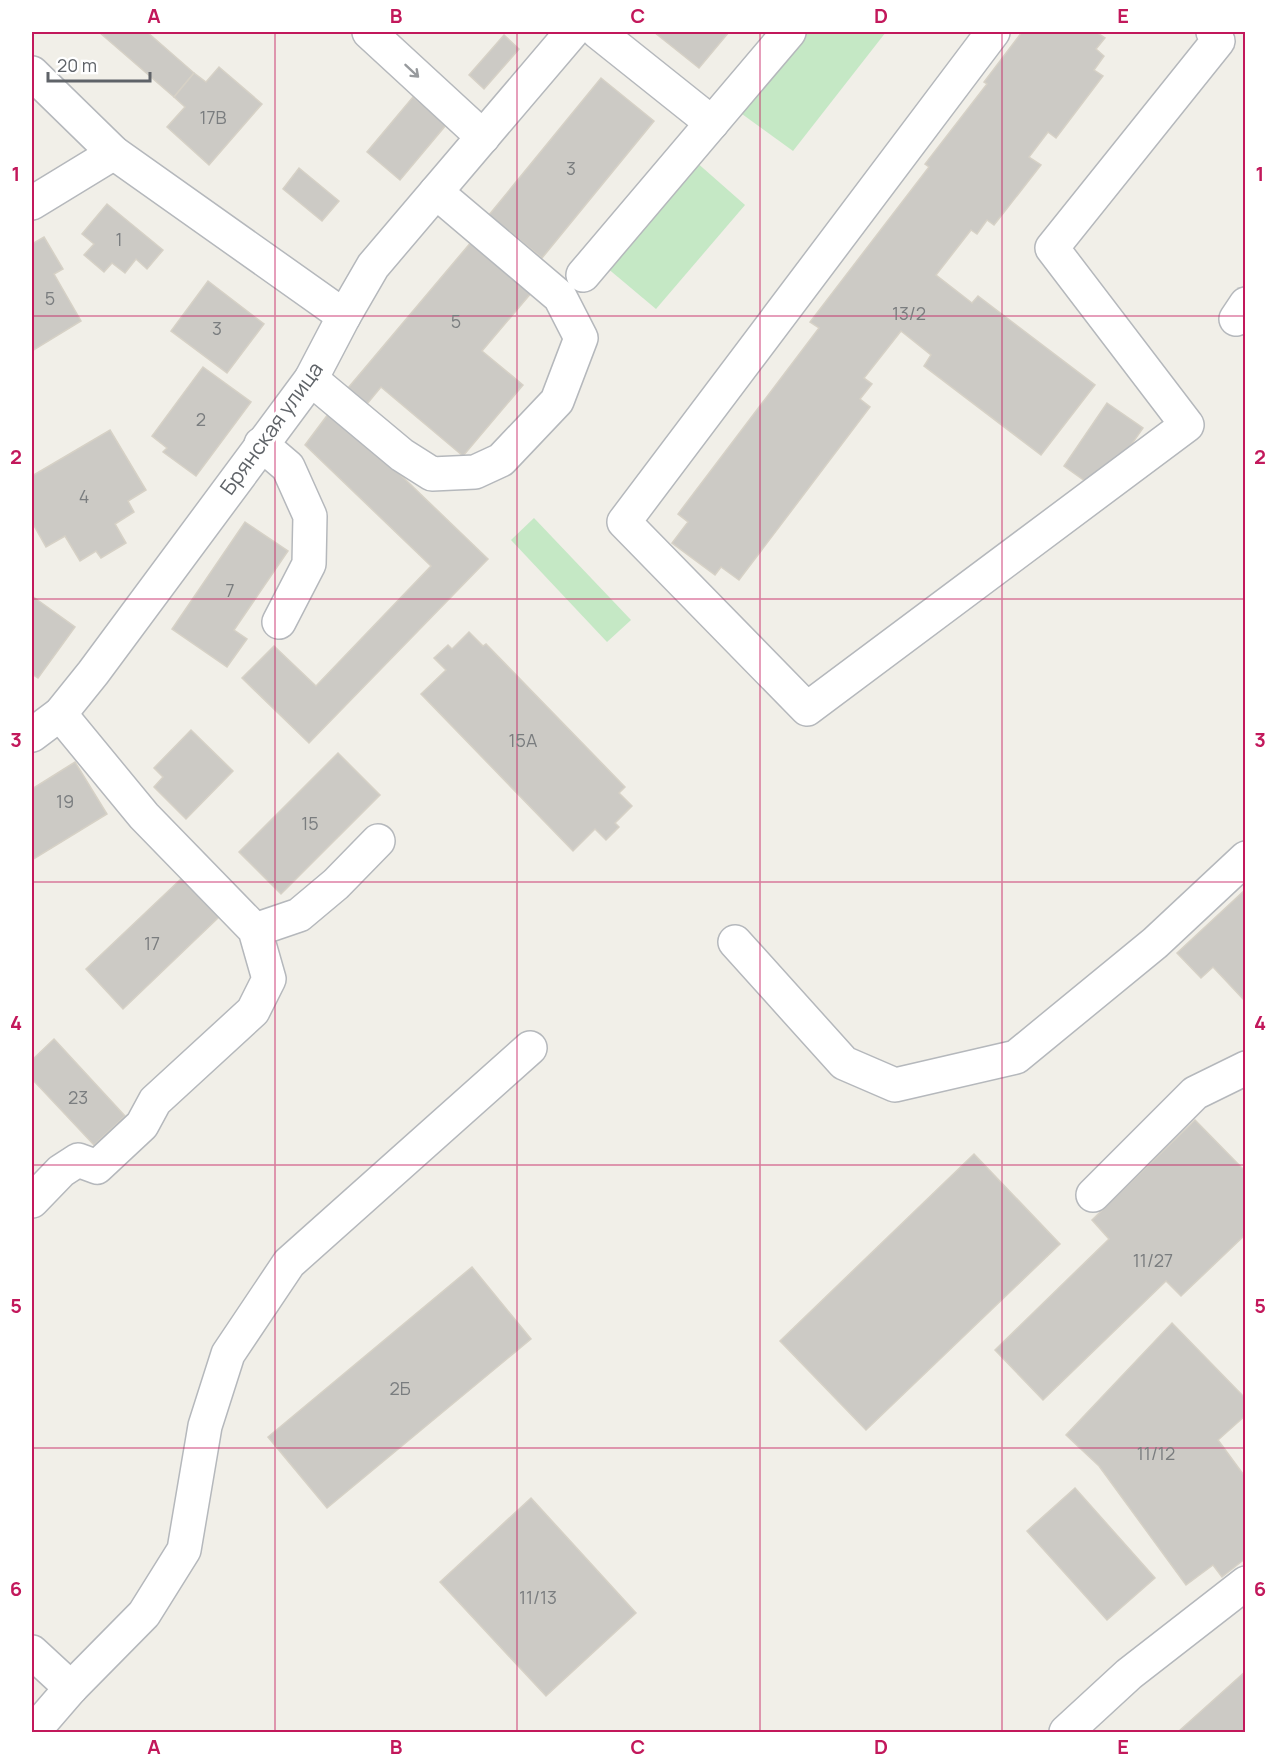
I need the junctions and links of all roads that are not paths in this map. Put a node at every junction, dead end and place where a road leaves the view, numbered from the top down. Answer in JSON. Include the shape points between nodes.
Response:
{"nodes":[{"id":1,"x":369,"y":32,"type":"edge"},
{"id":2,"x":572,"y":32,"type":"edge"},
{"id":3,"x":598,"y":32,"type":"edge"},
{"id":4,"x":789,"y":32,"type":"edge"},
{"id":5,"x":993,"y":32,"type":"edge"},
{"id":6,"x":1213,"y":32,"type":"edge"},
{"id":7,"x":32,"y":73,"type":"edge"},
{"id":8,"x":712,"y":123,"type":"junction"},
{"id":9,"x":483,"y":137,"type":"junction"},
{"id":10,"x":114,"y":153,"type":"junction"},
{"id":11,"x":436,"y":192,"type":"junction"},
{"id":12,"x":32,"y":203,"type":"edge"},
{"id":13,"x":583,"y":275,"type":"dead end"},
{"id":14,"x":344,"y":316,"type":"junction"},
{"id":15,"x":311,"y":379,"type":"junction"},
{"id":16,"x":261,"y":444,"type":"junction"},
{"id":17,"x":279,"y":622,"type":"dead end"},
{"id":18,"x":60,"y":714,"type":"junction"},
{"id":19,"x":32,"y":735,"type":"edge"},
{"id":20,"x":378,"y":841,"type":"dead end"},
{"id":21,"x":1245,"y":858,"type":"edge"},
{"id":22,"x":255,"y":930,"type":"junction"},
{"id":23,"x":735,"y":942,"type":"dead end"},
{"id":24,"x":530,"y":1048,"type":"dead end"},
{"id":25,"x":1245,"y":1068,"type":"edge"},
{"id":26,"x":1093,"y":1195,"type":"dead end"},
{"id":27,"x":32,"y":1201,"type":"edge"},
{"id":28,"x":1245,"y":1582,"type":"edge"},
{"id":29,"x":32,"y":1652,"type":"edge"},
{"id":30,"x":71,"y":1688,"type":"junction"},
{"id":31,"x":33,"y":1732,"type":"edge"},
{"id":32,"x":1066,"y":1732,"type":"edge"}],
"edges":[{"from":1,"to":9,"type":"street","one_way":true},
{"from":2,"to":9,"type":"street","name":"Брянская улица"},
{"from":3,"to":8,"type":"street"},
{"from":4,"to":8,"type":"street"},
{"from":5,"to":6,"type":"street","via":[[624,522],[807,709],[1187,425],[1052,248],[1218,41]]},
{"from":7,"to":10,"type":"street"},
{"from":8,"to":13,"type":"street"},
{"from":9,"to":11,"type":"street","name":"Брянская улица"},
{"from":10,"to":12,"type":"street"},
{"from":10,"to":14,"type":"street"},
{"from":11,"to":14,"type":"street","name":"Брянская улица","via":[[373,266]]},
{"from":11,"to":15,"type":"street","via":[[560,297],[581,338],[557,401],[501,460],[475,472],[432,474],[402,455]]},
{"from":14,"to":15,"type":"street","name":"Брянская улица"},
{"from":15,"to":16,"type":"street","name":"Брянская улица"},
{"from":16,"to":17,"type":"street","via":[[288,467],[310,516],[309,564]]},
{"from":16,"to":18,"type":"street","name":"Брянская улица"},
{"from":18,"to":19,"type":"street","name":"Брянская улица"},
{"from":18,"to":22,"type":"street","via":[[144,816]]},
{"from":20,"to":22,"type":"street","via":[[299,915]]},
{"from":21,"to":23,"type":"street","via":[[1155,944],[1016,1057],[895,1085],[844,1063]]},
{"from":22,"to":27,"type":"street","via":[[269,979],[253,1011],[155,1101],[142,1125],[97,1167],[78,1160],[61,1171]]},
{"from":24,"to":30,"type":"street","via":[[289,1263],[228,1354],[205,1426],[184,1550],[144,1614]]},
{"from":25,"to":26,"type":"street","via":[[1195,1093]]},
{"from":28,"to":32,"type":"street","via":[[1129,1674]]},
{"from":29,"to":30,"type":"street"},
{"from":30,"to":31,"type":"street"}]}
